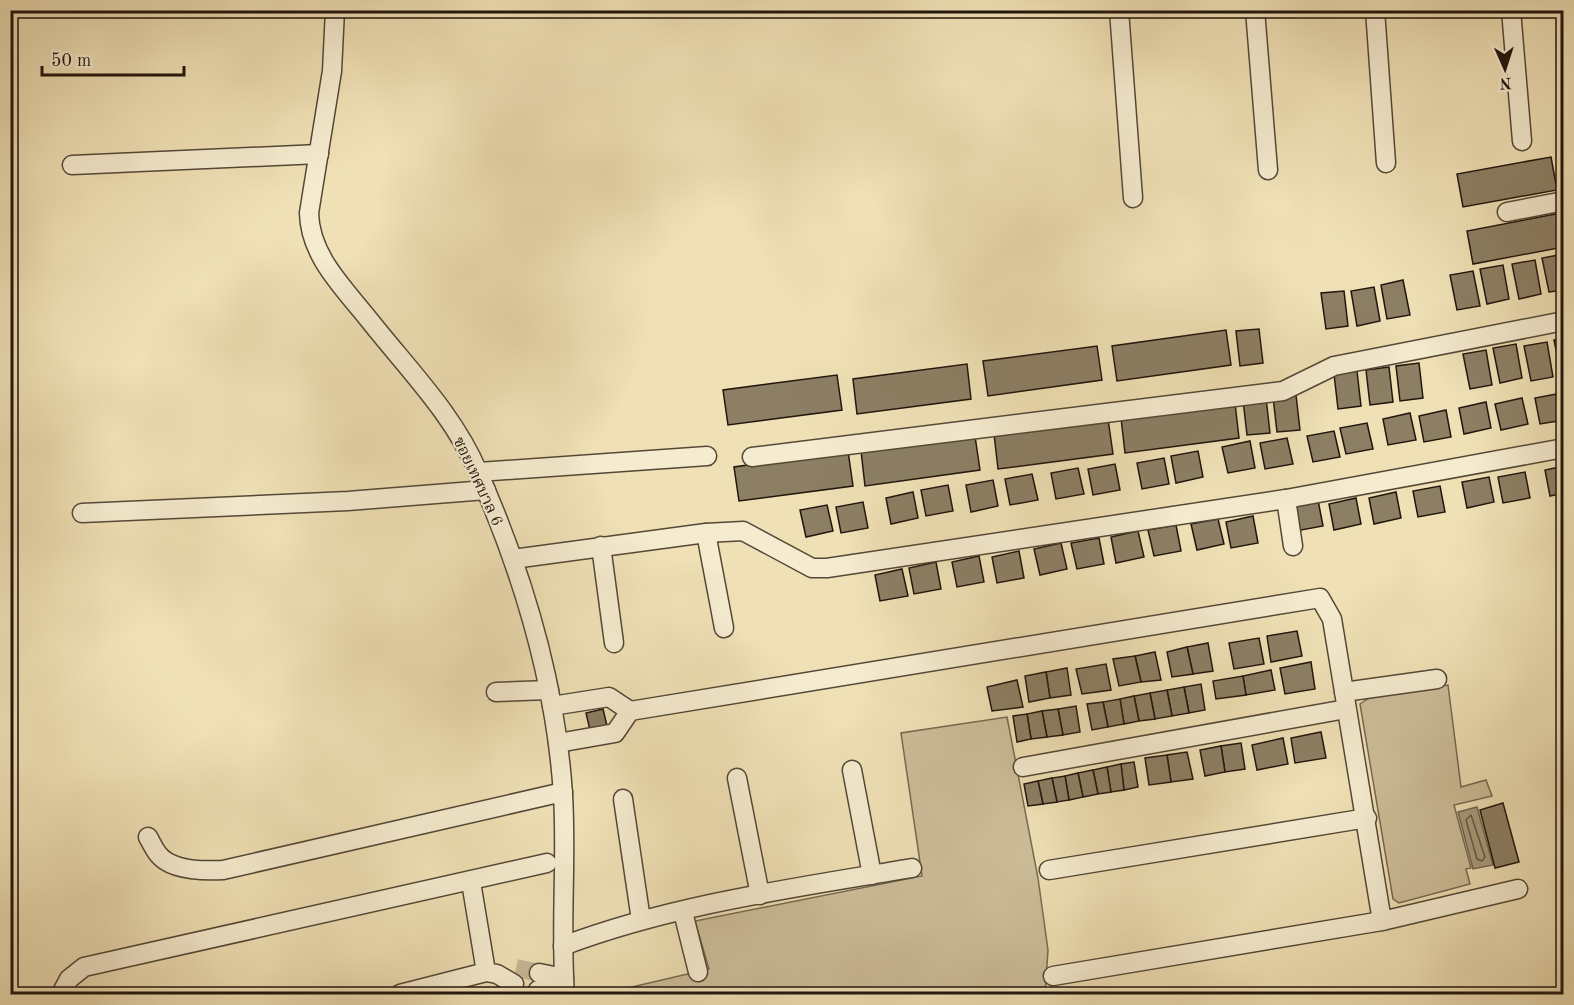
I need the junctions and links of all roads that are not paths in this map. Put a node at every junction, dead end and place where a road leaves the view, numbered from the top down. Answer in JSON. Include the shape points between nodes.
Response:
{"nodes":[{"id":1,"x":335,"y":10,"type":"edge"},
{"id":2,"x":1119,"y":10,"type":"edge"},
{"id":3,"x":1255,"y":10,"type":"edge"},
{"id":4,"x":1375,"y":10,"type":"edge"},
{"id":5,"x":1511,"y":10,"type":"edge"},
{"id":6,"x":1522,"y":141,"type":"dead end"},
{"id":7,"x":319,"y":154,"type":"junction"},
{"id":8,"x":1386,"y":163,"type":"dead end"},
{"id":9,"x":72,"y":165,"type":"dead end"},
{"id":10,"x":1268,"y":170,"type":"dead end"},
{"id":11,"x":1133,"y":198,"type":"dead end"},
{"id":12,"x":1563,"y":201,"type":"edge"},
{"id":13,"x":1508,"y":212,"type":"dead end"},
{"id":14,"x":1563,"y":321,"type":"edge"},
{"id":15,"x":1563,"y":448,"type":"edge"},
{"id":16,"x":707,"y":456,"type":"dead end"},
{"id":17,"x":752,"y":457,"type":"dead end"},
{"id":18,"x":478,"y":472,"type":"junction"},
{"id":19,"x":486,"y":490,"type":"junction"},
{"id":20,"x":1286,"y":499,"type":"junction"},
{"id":21,"x":82,"y":513,"type":"dead end"},
{"id":22,"x":706,"y":533,"type":"junction"},
{"id":23,"x":601,"y":546,"type":"junction"},
{"id":24,"x":1293,"y":546,"type":"dead end"},
{"id":25,"x":513,"y":559,"type":"junction"},
{"id":26,"x":724,"y":628,"type":"dead end"},
{"id":27,"x":614,"y":643,"type":"dead end"},
{"id":28,"x":1437,"y":679,"type":"dead end"},
{"id":29,"x":496,"y":692,"type":"dead end"},
{"id":30,"x":551,"y":698,"type":"junction"},
{"id":31,"x":1345,"y":701,"type":"junction"},
{"id":32,"x":630,"y":711,"type":"junction"},
{"id":33,"x":558,"y":743,"type":"junction"},
{"id":34,"x":1023,"y":767,"type":"dead end"},
{"id":35,"x":852,"y":770,"type":"dead end"},
{"id":36,"x":737,"y":778,"type":"dead end"},
{"id":37,"x":563,"y":792,"type":"junction"},
{"id":38,"x":623,"y":799,"type":"dead end"},
{"id":39,"x":1367,"y":818,"type":"junction"},
{"id":40,"x":148,"y":837,"type":"dead end"},
{"id":41,"x":547,"y":863,"type":"dead end"},
{"id":42,"x":912,"y":868,"type":"dead end"},
{"id":43,"x":1049,"y":870,"type":"dead end"},
{"id":44,"x":872,"y":875,"type":"junction"},
{"id":45,"x":471,"y":882,"type":"junction"},
{"id":46,"x":1518,"y":889,"type":"dead end"},
{"id":47,"x":760,"y":895,"type":"junction"},
{"id":48,"x":683,"y":912,"type":"junction"},
{"id":49,"x":641,"y":921,"type":"junction"},
{"id":50,"x":1382,"y":921,"type":"junction"},
{"id":51,"x":562,"y":946,"type":"junction"},
{"id":52,"x":698,"y":972,"type":"dead end"},
{"id":53,"x":491,"y":973,"type":"junction"},
{"id":54,"x":515,"y":976,"type":"tunnel mouth"},
{"id":55,"x":1053,"y":976,"type":"dead end"},
{"id":56,"x":538,"y":982,"type":"tunnel mouth"},
{"id":57,"x":563,"y":989,"type":"edge"},
{"id":58,"x":62,"y":994,"type":"edge"},
{"id":59,"x":400,"y":994,"type":"edge"}],
"edges":[{"from":1,"to":7,"type":"street","name":"ซอยเทศบาล 6","via":[[332,71]]},
{"from":2,"to":11,"type":"street"},
{"from":3,"to":10,"type":"street"},
{"from":4,"to":8,"type":"street"},
{"from":5,"to":6,"type":"street"},
{"from":7,"to":9,"type":"street"},
{"from":7,"to":18,"type":"street","name":"ซอยเทศบาล 6","via":[[309,227],[325,265],[447,417]]},
{"from":12,"to":13,"type":"street"},
{"from":14,"to":17,"type":"street","via":[[1334,366],[1283,392]]},
{"from":15,"to":20,"type":"street"},
{"from":16,"to":18,"type":"street"},
{"from":18,"to":19,"type":"street","name":"ซอยเทศบาล 6"},
{"from":19,"to":21,"type":"street","via":[[348,501]]},
{"from":19,"to":25,"type":"street","name":"ซอยเทศบาล 6"},
{"from":20,"to":22,"type":"street","via":[[827,568],[812,568],[743,531]]},
{"from":20,"to":24,"type":"street"},
{"from":22,"to":23,"type":"street"},
{"from":22,"to":26,"type":"street"},
{"from":23,"to":25,"type":"street"},
{"from":23,"to":27,"type":"street"},
{"from":25,"to":30,"type":"street","name":"ซอยเทศบาล 6"},
{"from":28,"to":31,"type":"street"},
{"from":29,"to":30,"type":"street"},
{"from":30,"to":32,"type":"street","via":[[609,697]]},
{"from":30,"to":33,"type":"street","name":"ซอยเทศบาล 6"},
{"from":31,"to":32,"type":"street","via":[[1332,619],[1320,598]]},
{"from":31,"to":34,"type":"street"},
{"from":31,"to":39,"type":"street"},
{"from":32,"to":33,"type":"street","via":[[615,733]]},
{"from":33,"to":37,"type":"street","name":"ซอยเทศบาล 6"},
{"from":35,"to":44,"type":"street"},
{"from":36,"to":47,"type":"street"},
{"from":37,"to":40,"type":"street","via":[[223,870],[200,871],[175,864],[159,856]]},
{"from":37,"to":51,"type":"street","name":"ซอยเทศบาล 6"},
{"from":38,"to":49,"type":"street"},
{"from":39,"to":43,"type":"street"},
{"from":39,"to":50,"type":"street"},
{"from":41,"to":45,"type":"street"},
{"from":42,"to":44,"type":"street"},
{"from":44,"to":47,"type":"street"},
{"from":45,"to":53,"type":"street"},
{"from":45,"to":58,"type":"street","via":[[84,967],[69,979]]},
{"from":46,"to":50,"type":"street"},
{"from":47,"to":48,"type":"street"},
{"from":48,"to":49,"type":"street"},
{"from":48,"to":52,"type":"street"},
{"from":49,"to":51,"type":"street","via":[[618,925]]},
{"from":50,"to":55,"type":"street"},
{"from":51,"to":57,"type":"street","name":"ซอยเทศบาล 6"},
{"from":53,"to":54,"type":"street"},
{"from":53,"to":59,"type":"street"},
{"from":56,"to":57,"type":"street"}]}
